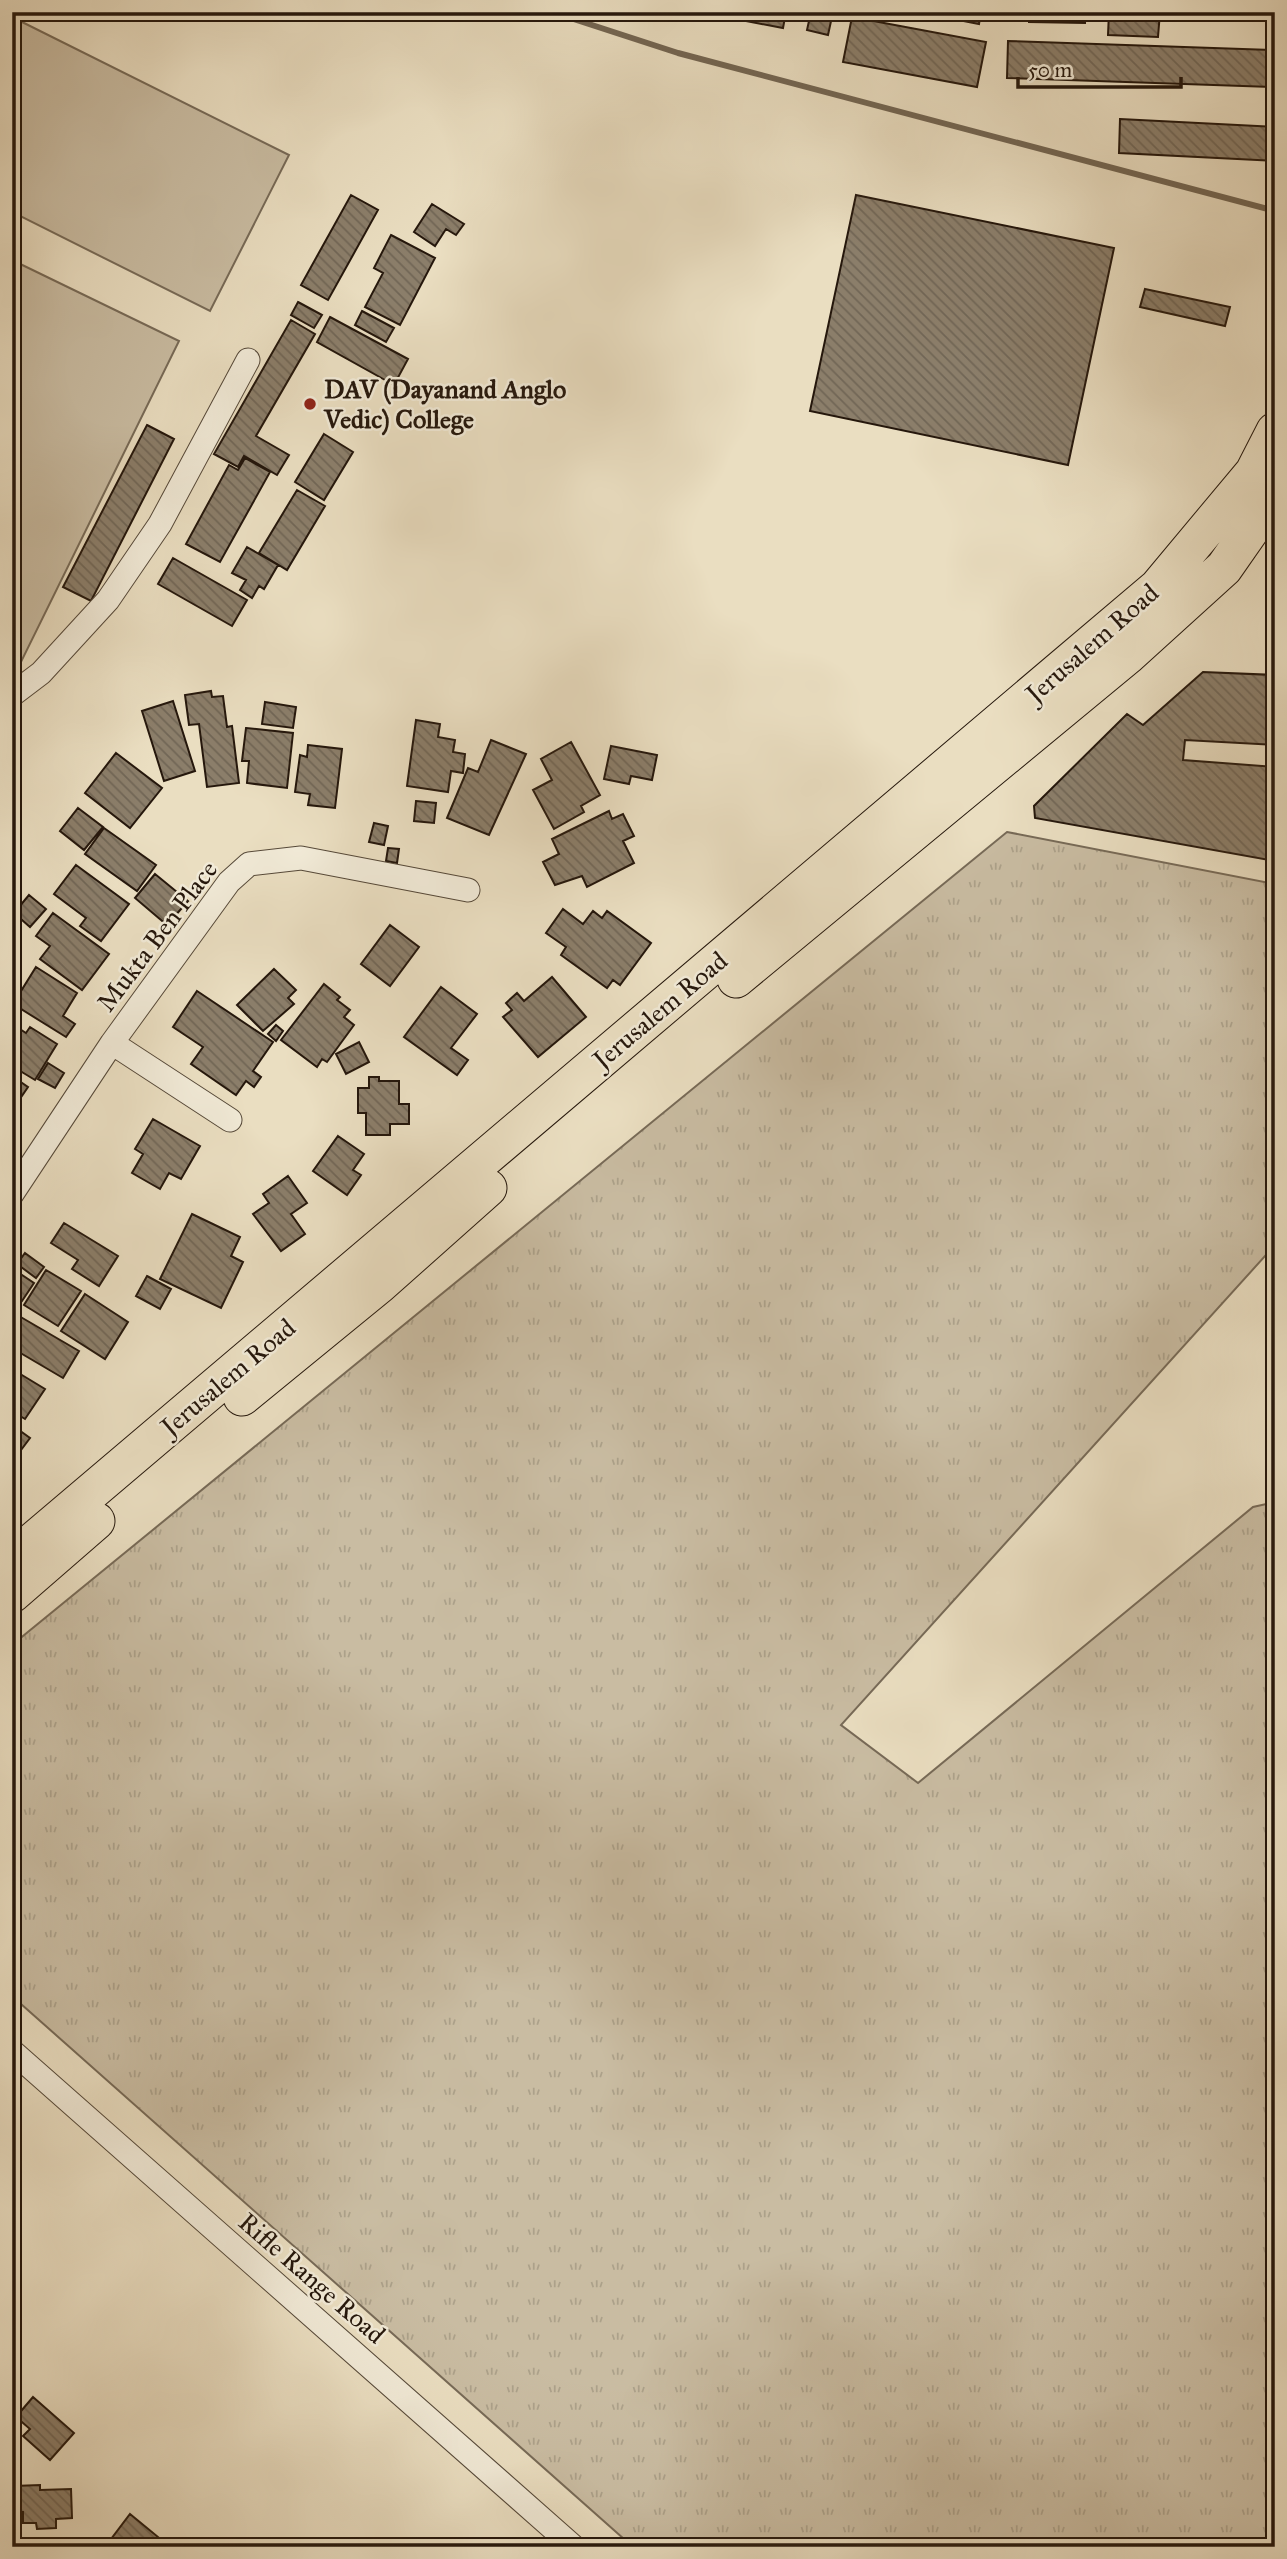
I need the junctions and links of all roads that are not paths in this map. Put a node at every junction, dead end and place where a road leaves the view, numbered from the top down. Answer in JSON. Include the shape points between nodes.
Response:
{"nodes":[{"id":1,"x":248,"y":360,"type":"dead end"},
{"id":2,"x":1275,"y":431,"type":"edge"},
{"id":3,"x":1275,"y":495,"type":"edge"},
{"id":4,"x":12,"y":695,"type":"edge"},
{"id":5,"x":468,"y":890,"type":"dead end"},
{"id":6,"x":112,"y":1043,"type":"junction"},
{"id":7,"x":230,"y":1120,"type":"dead end"},
{"id":8,"x":12,"y":1194,"type":"edge"},
{"id":9,"x":12,"y":1559,"type":"edge"},
{"id":10,"x":12,"y":1594,"type":"edge"},
{"id":11,"x":12,"y":2051,"type":"edge"},
{"id":12,"x":574,"y":2547,"type":"edge"}],
"edges":[{"from":1,"to":4,"type":"street","via":[[160,524],[108,600],[41,673]]},
{"from":2,"to":9,"type":"main road","name":"Jerusalem Road","via":[[1254,472],[1158,587]]},
{"from":3,"to":10,"type":"main road","name":"Jerusalem Road","via":[[1224,568],[1127,656],[547,1136],[379,1285]]},
{"from":5,"to":6,"type":"street","name":"Mukta Ben Place","via":[[301,858],[250,864],[229,882]]},
{"from":6,"to":7,"type":"street"},
{"from":6,"to":8,"type":"street","name":"Mukta Ben Place"},
{"from":11,"to":12,"type":"street","name":"Rifle Range Road"}]}
